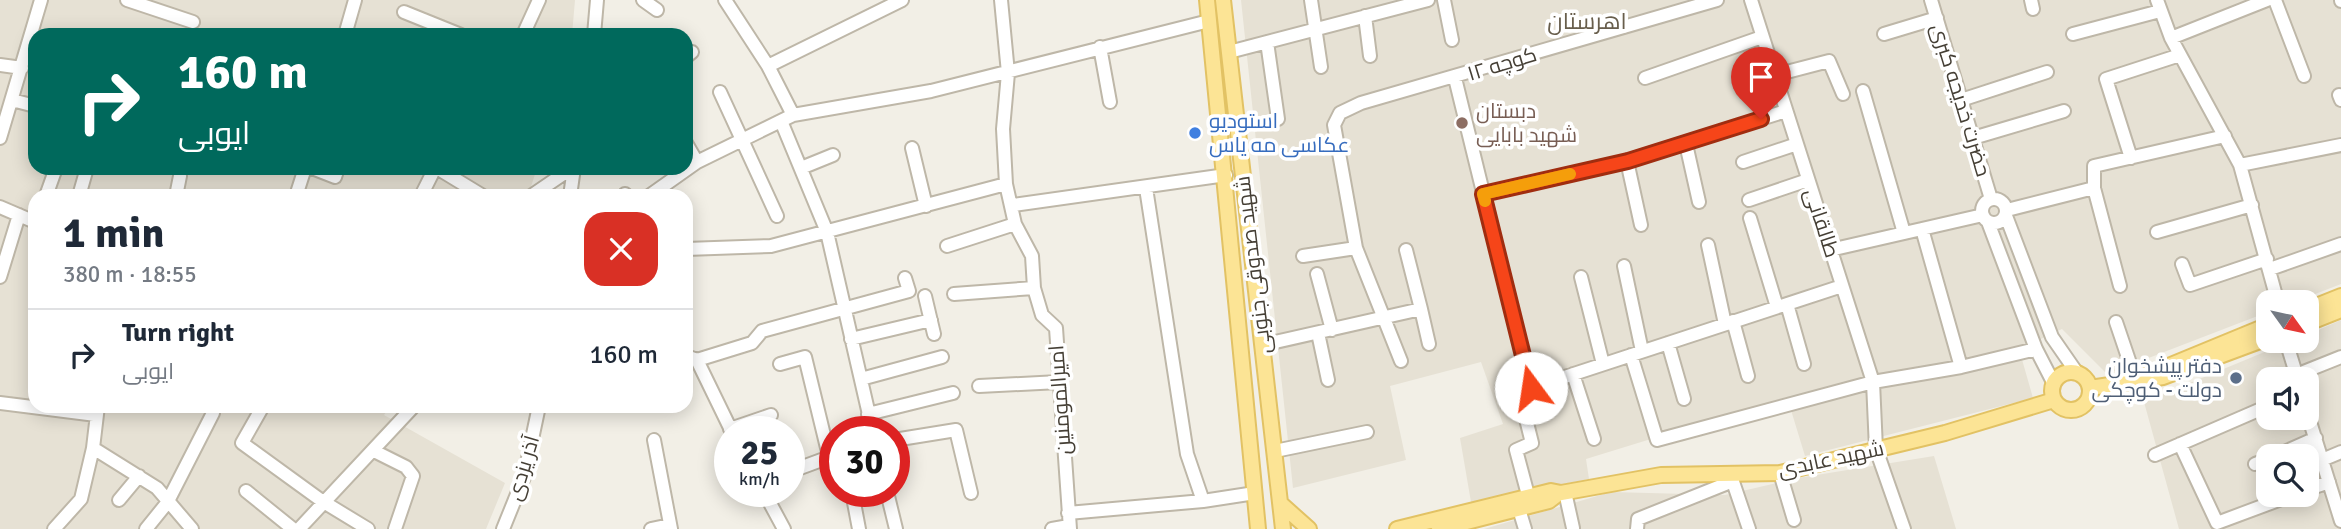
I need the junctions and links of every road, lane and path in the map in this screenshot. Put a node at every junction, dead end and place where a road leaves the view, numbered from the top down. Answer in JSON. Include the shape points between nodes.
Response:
{"nodes":[{"id":1,"x":41,"y":0,"type":"edge"},
{"id":2,"x":127,"y":0,"type":"edge"},
{"id":3,"x":355,"y":0,"type":"edge"},
{"id":4,"x":539,"y":0,"type":"edge"},
{"id":5,"x":597,"y":0,"type":"edge"},
{"id":6,"x":643,"y":0,"type":"edge"},
{"id":7,"x":725,"y":0,"type":"edge"},
{"id":8,"x":902,"y":0,"type":"edge"},
{"id":9,"x":1001,"y":0,"type":"edge"},
{"id":10,"x":1207,"y":0,"type":"edge"},
{"id":11,"x":1223,"y":0,"type":"edge"},
{"id":12,"x":1311,"y":0,"type":"edge"},
{"id":13,"x":1428,"y":0,"type":"edge"},
{"id":14,"x":1444,"y":0,"type":"edge"},
{"id":15,"x":1717,"y":0,"type":"edge"},
{"id":16,"x":1751,"y":0,"type":"edge"},
{"id":17,"x":1931,"y":0,"type":"edge"},
{"id":18,"x":2267,"y":0,"type":"edge"},
{"id":19,"x":2275,"y":0,"type":"edge"},
{"id":20,"x":2158,"y":3,"type":"edge"},
{"id":21,"x":886,"y":4,"type":"edge"},
{"id":22,"x":657,"y":10,"type":"dead end"},
{"id":23,"x":404,"y":12,"type":"dead end"},
{"id":24,"x":1365,"y":16,"type":"junction"},
{"id":25,"x":1937,"y":18,"type":"junction"},
{"id":26,"x":1209,"y":21,"type":"junction"},
{"id":27,"x":193,"y":22,"type":"dead end"},
{"id":28,"x":33,"y":28,"type":"edge"},
{"id":29,"x":347,"y":28,"type":"edge"},
{"id":30,"x":444,"y":28,"type":"edge"},
{"id":31,"x":526,"y":28,"type":"edge"},
{"id":32,"x":595,"y":28,"type":"edge"},
{"id":33,"x":1315,"y":29,"type":"junction"},
{"id":34,"x":1884,"y":34,"type":"dead end"},
{"id":35,"x":2073,"y":34,"type":"dead end"},
{"id":36,"x":1762,"y":37,"type":"junction"},
{"id":37,"x":2171,"y":37,"type":"junction"},
{"id":38,"x":1452,"y":40,"type":"dead end"},
{"id":39,"x":1267,"y":42,"type":"junction"},
{"id":40,"x":28,"y":47,"type":"edge"},
{"id":41,"x":1100,"y":47,"type":"junction"},
{"id":42,"x":1228,"y":52,"type":"junction"},
{"id":43,"x":2180,"y":55,"type":"junction"},
{"id":44,"x":1370,"y":56,"type":"dead end"},
{"id":45,"x":0,"y":65,"type":"edge"},
{"id":46,"x":768,"y":66,"type":"junction"},
{"id":47,"x":1321,"y":67,"type":"dead end"},
{"id":48,"x":22,"y":68,"type":"junction"},
{"id":49,"x":2047,"y":72,"type":"dead end"},
{"id":50,"x":1008,"y":73,"type":"junction"},
{"id":51,"x":1775,"y":75,"type":"junction"},
{"id":52,"x":2304,"y":76,"type":"dead end"},
{"id":53,"x":1645,"y":78,"type":"dead end"},
{"id":54,"x":1455,"y":79,"type":"junction"},
{"id":55,"x":1863,"y":91,"type":"dead end"},
{"id":56,"x":720,"y":92,"type":"dead end"},
{"id":57,"x":1843,"y":93,"type":"dead end"},
{"id":58,"x":12,"y":100,"type":"junction"},
{"id":59,"x":1961,"y":100,"type":"junction"},
{"id":60,"x":1110,"y":102,"type":"dead end"},
{"id":61,"x":28,"y":104,"type":"edge"},
{"id":62,"x":1786,"y":111,"type":"junction"},
{"id":63,"x":2064,"y":111,"type":"dead end"},
{"id":64,"x":1235,"y":114,"type":"junction"},
{"id":65,"x":1219,"y":115,"type":"junction"},
{"id":66,"x":787,"y":118,"type":"junction"},
{"id":67,"x":1279,"y":119,"type":"dead end"},
{"id":68,"x":2225,"y":136,"type":"junction"},
{"id":69,"x":0,"y":138,"type":"edge"},
{"id":70,"x":1973,"y":138,"type":"junction"},
{"id":71,"x":742,"y":140,"type":"junction"},
{"id":72,"x":1686,"y":144,"type":"junction"},
{"id":73,"x":1797,"y":144,"type":"junction"},
{"id":74,"x":2341,"y":145,"type":"edge"},
{"id":75,"x":912,"y":148,"type":"dead end"},
{"id":76,"x":693,"y":155,"type":"edge"},
{"id":77,"x":833,"y":155,"type":"dead end"},
{"id":78,"x":2131,"y":158,"type":"junction"},
{"id":79,"x":1628,"y":161,"type":"junction"},
{"id":80,"x":697,"y":162,"type":"junction"},
{"id":81,"x":1743,"y":162,"type":"dead end"},
{"id":82,"x":693,"y":165,"type":"edge"},
{"id":83,"x":2240,"y":165,"type":"junction"},
{"id":84,"x":800,"y":168,"type":"junction"},
{"id":85,"x":448,"y":175,"type":"edge"},
{"id":86,"x":562,"y":175,"type":"edge"},
{"id":87,"x":679,"y":175,"type":"edge"},
{"id":88,"x":1226,"y":175,"type":"junction"},
{"id":89,"x":180,"y":176,"type":"dead end"},
{"id":90,"x":1808,"y":180,"type":"junction"},
{"id":91,"x":1006,"y":184,"type":"junction"},
{"id":92,"x":1146,"y":188,"type":"junction"},
{"id":93,"x":2094,"y":188,"type":"junction"},
{"id":94,"x":177,"y":189,"type":"edge"},
{"id":95,"x":471,"y":189,"type":"edge"},
{"id":96,"x":542,"y":189,"type":"edge"},
{"id":97,"x":659,"y":189,"type":"edge"},
{"id":98,"x":1483,"y":194,"type":"junction"},
{"id":99,"x":1992,"y":199,"type":"junction"},
{"id":100,"x":1749,"y":200,"type":"dead end"},
{"id":101,"x":1699,"y":202,"type":"dead end"},
{"id":102,"x":1013,"y":205,"type":"junction"},
{"id":103,"x":2252,"y":205,"type":"junction"},
{"id":104,"x":926,"y":206,"type":"junction"},
{"id":105,"x":0,"y":207,"type":"edge"},
{"id":106,"x":2006,"y":213,"type":"junction"},
{"id":107,"x":19,"y":215,"type":"junction"},
{"id":108,"x":777,"y":216,"type":"dead end"},
{"id":109,"x":1750,"y":218,"type":"dead end"},
{"id":110,"x":28,"y":219,"type":"edge"},
{"id":111,"x":1985,"y":219,"type":"junction"},
{"id":112,"x":1015,"y":224,"type":"junction"},
{"id":113,"x":1641,"y":225,"type":"dead end"},
{"id":114,"x":1922,"y":229,"type":"junction"},
{"id":115,"x":827,"y":232,"type":"junction"},
{"id":116,"x":2157,"y":232,"type":"dead end"},
{"id":117,"x":1904,"y":233,"type":"junction"},
{"id":118,"x":2341,"y":244,"type":"edge"},
{"id":119,"x":1708,"y":245,"type":"dead end"},
{"id":120,"x":947,"y":246,"type":"dead end"},
{"id":121,"x":1356,"y":248,"type":"junction"},
{"id":122,"x":693,"y":249,"type":"edge"},
{"id":123,"x":1406,"y":250,"type":"dead end"},
{"id":124,"x":1830,"y":250,"type":"junction"},
{"id":125,"x":1303,"y":256,"type":"dead end"},
{"id":126,"x":2182,"y":264,"type":"dead end"},
{"id":127,"x":2269,"y":264,"type":"junction"},
{"id":128,"x":1624,"y":266,"type":"dead end"},
{"id":129,"x":1317,"y":274,"type":"dead end"},
{"id":130,"x":0,"y":277,"type":"edge"},
{"id":131,"x":1581,"y":277,"type":"dead end"},
{"id":132,"x":905,"y":278,"type":"dead end"},
{"id":133,"x":1842,"y":286,"type":"junction"},
{"id":134,"x":2120,"y":286,"type":"dead end"},
{"id":135,"x":1034,"y":288,"type":"junction"},
{"id":136,"x":2275,"y":290,"type":"edge"},
{"id":137,"x":954,"y":294,"type":"dead end"},
{"id":138,"x":925,"y":296,"type":"dead end"},
{"id":139,"x":2341,"y":296,"type":"edge"},
{"id":140,"x":2319,"y":305,"type":"edge"},
{"id":141,"x":1782,"y":306,"type":"junction"},
{"id":142,"x":846,"y":307,"type":"junction"},
{"id":143,"x":1421,"y":309,"type":"junction"},
{"id":144,"x":2341,"y":310,"type":"edge"},
{"id":145,"x":1384,"y":319,"type":"junction"},
{"id":146,"x":2319,"y":319,"type":"edge"},
{"id":147,"x":931,"y":320,"type":"junction"},
{"id":148,"x":2116,"y":322,"type":"dead end"},
{"id":149,"x":1729,"y":323,"type":"junction"},
{"id":150,"x":1332,"y":330,"type":"junction"},
{"id":151,"x":2256,"y":331,"type":"edge"},
{"id":152,"x":1318,"y":333,"type":"junction"},
{"id":153,"x":934,"y":334,"type":"dead end"},
{"id":154,"x":851,"y":340,"type":"junction"},
{"id":155,"x":1668,"y":343,"type":"junction"},
{"id":156,"x":2256,"y":343,"type":"edge"},
{"id":157,"x":1429,"y":344,"type":"dead end"},
{"id":158,"x":1262,"y":345,"type":"junction"},
{"id":159,"x":2036,"y":349,"type":"junction"},
{"id":160,"x":2061,"y":352,"type":"junction"},
{"id":161,"x":1637,"y":353,"type":"junction"},
{"id":162,"x":942,"y":357,"type":"dead end"},
{"id":163,"x":2341,"y":357,"type":"edge"},
{"id":164,"x":693,"y":358,"type":"edge"},
{"id":165,"x":693,"y":360,"type":"edge"},
{"id":166,"x":1401,"y":361,"type":"dead end"},
{"id":167,"x":2043,"y":363,"type":"junction"},
{"id":168,"x":1603,"y":364,"type":"junction"},
{"id":169,"x":1804,"y":364,"type":"dead end"},
{"id":170,"x":780,"y":365,"type":"dead end"},
{"id":171,"x":1961,"y":367,"type":"junction"},
{"id":172,"x":2319,"y":367,"type":"edge"},
{"id":173,"x":2077,"y":373,"type":"junction"},
{"id":174,"x":1573,"y":374,"type":"junction"},
{"id":175,"x":1748,"y":376,"type":"dead end"},
{"id":176,"x":861,"y":379,"type":"junction"},
{"id":177,"x":1328,"y":380,"type":"dead end"},
{"id":178,"x":2136,"y":381,"type":"junction"},
{"id":179,"x":1059,"y":382,"type":"junction"},
{"id":180,"x":1873,"y":382,"type":"junction"},
{"id":181,"x":2054,"y":384,"type":"junction"},
{"id":182,"x":979,"y":386,"type":"dead end"},
{"id":183,"x":1531,"y":388,"type":"junction"},
{"id":184,"x":2090,"y":388,"type":"junction"},
{"id":185,"x":953,"y":393,"type":"dead end"},
{"id":186,"x":1684,"y":399,"type":"dead end"},
{"id":187,"x":2054,"y":400,"type":"junction"},
{"id":188,"x":0,"y":403,"type":"edge"},
{"id":189,"x":28,"y":406,"type":"edge"},
{"id":190,"x":2256,"y":411,"type":"edge"},
{"id":191,"x":97,"y":413,"type":"edge"},
{"id":192,"x":213,"y":413,"type":"dead end"},
{"id":193,"x":259,"y":413,"type":"edge"},
{"id":194,"x":407,"y":413,"type":"edge"},
{"id":195,"x":538,"y":413,"type":"edge"},
{"id":196,"x":868,"y":414,"type":"joint"},
{"id":197,"x":723,"y":416,"type":"edge"},
{"id":198,"x":821,"y":416,"type":"edge"},
{"id":199,"x":2313,"y":430,"type":"edge"},
{"id":200,"x":1367,"y":432,"type":"dead end"},
{"id":201,"x":910,"y":437,"type":"edge"},
{"id":202,"x":2316,"y":438,"type":"junction"},
{"id":203,"x":1594,"y":439,"type":"dead end"},
{"id":204,"x":654,"y":440,"type":"dead end"},
{"id":205,"x":2180,"y":444,"type":"junction"},
{"id":206,"x":2302,"y":444,"type":"edge"},
{"id":207,"x":93,"y":448,"type":"junction"},
{"id":208,"x":1876,"y":449,"type":"junction"},
{"id":209,"x":374,"y":450,"type":"junction"},
{"id":210,"x":1275,"y":451,"type":"junction"},
{"id":211,"x":2341,"y":452,"type":"edge"},
{"id":212,"x":2155,"y":456,"type":"dead end"},
{"id":213,"x":2322,"y":460,"type":"junction"},
{"id":214,"x":1780,"y":472,"type":"junction"},
{"id":215,"x":139,"y":476,"type":"junction"},
{"id":216,"x":1732,"y":477,"type":"junction"},
{"id":217,"x":2329,"y":482,"type":"junction"},
{"id":218,"x":2319,"y":485,"type":"edge"},
{"id":219,"x":246,"y":491,"type":"dead end"},
{"id":220,"x":1563,"y":492,"type":"junction"},
{"id":221,"x":971,"y":493,"type":"dead end"},
{"id":222,"x":1255,"y":493,"type":"junction"},
{"id":223,"x":1528,"y":495,"type":"junction"},
{"id":224,"x":119,"y":500,"type":"dead end"},
{"id":225,"x":322,"y":501,"type":"junction"},
{"id":226,"x":1203,"y":501,"type":"junction"},
{"id":227,"x":167,"y":503,"type":"junction"},
{"id":228,"x":1281,"y":504,"type":"junction"},
{"id":229,"x":771,"y":507,"type":"edge"},
{"id":230,"x":854,"y":507,"type":"edge"},
{"id":231,"x":891,"y":507,"type":"edge"},
{"id":232,"x":2263,"y":507,"type":"edge"},
{"id":233,"x":1519,"y":509,"type":"junction"},
{"id":234,"x":1794,"y":520,"type":"dead end"},
{"id":235,"x":2341,"y":520,"type":"edge"},
{"id":236,"x":1069,"y":523,"type":"edge"},
{"id":237,"x":1441,"y":526,"type":"edge"},
{"id":238,"x":2218,"y":526,"type":"edge"},
{"id":239,"x":671,"y":527,"type":"edge"},
{"id":240,"x":188,"y":528,"type":"edge"},
{"id":241,"x":781,"y":528,"type":"edge"},
{"id":242,"x":1573,"y":528,"type":"edge"},
{"id":243,"x":54,"y":529,"type":"edge"},
{"id":244,"x":146,"y":529,"type":"edge"},
{"id":245,"x":296,"y":529,"type":"edge"},
{"id":246,"x":368,"y":529,"type":"edge"},
{"id":247,"x":395,"y":529,"type":"edge"},
{"id":248,"x":503,"y":529,"type":"edge"},
{"id":249,"x":651,"y":529,"type":"edge"},
{"id":250,"x":859,"y":529,"type":"edge"},
{"id":251,"x":896,"y":529,"type":"edge"},
{"id":252,"x":1052,"y":529,"type":"edge"},
{"id":253,"x":1258,"y":529,"type":"edge"},
{"id":254,"x":1283,"y":529,"type":"edge"},
{"id":255,"x":1309,"y":529,"type":"edge"},
{"id":256,"x":1397,"y":529,"type":"edge"},
{"id":257,"x":1525,"y":529,"type":"edge"},
{"id":258,"x":1637,"y":529,"type":"edge"},
{"id":259,"x":1749,"y":529,"type":"edge"},
{"id":260,"x":1904,"y":529,"type":"edge"}],
"edges":[{"from":1,"to":28,"type":"street"},
{"from":2,"to":27,"type":"street"},
{"from":3,"to":29,"type":"street"},
{"from":4,"to":31,"type":"street"},
{"from":5,"to":32,"type":"street"},
{"from":6,"to":22,"type":"street"},
{"from":7,"to":46,"type":"street"},
{"from":8,"to":21,"type":"street"},
{"from":9,"to":50,"type":"street","name":"امیرالمومنین"},
{"from":10,"to":26,"type":"main road","name":"شهید صدوقی جنوبی"},
{"from":11,"to":42,"type":"main road","name":"شهید صدوقی جنوبی"},
{"from":12,"to":33,"type":"street"},
{"from":13,"to":24,"type":"street"},
{"from":14,"to":38,"type":"street"},
{"from":15,"to":54,"type":"street","name":"کوچه ۱۲"},
{"from":16,"to":36,"type":"street","name":"طالقانی"},
{"from":17,"to":25,"type":"street","name":"حضرت خدیجه کبری"},
{"from":18,"to":37,"type":"street"},
{"from":19,"to":52,"type":"street"},
{"from":20,"to":35,"type":"street"},
{"from":20,"to":37,"type":"street"},
{"from":21,"to":46,"type":"street"},
{"from":23,"to":30,"type":"street"},
{"from":24,"to":33,"type":"street"},
{"from":24,"to":44,"type":"street"},
{"from":25,"to":34,"type":"street"},
{"from":25,"to":59,"type":"street","name":"حضرت خدیجه کبری"},
{"from":26,"to":41,"type":"street"},
{"from":26,"to":65,"type":"main road","name":"شهید صدوقی جنوبی"},
{"from":33,"to":39,"type":"street"},
{"from":33,"to":47,"type":"street"},
{"from":36,"to":51,"type":"street","name":"طالقانی"},
{"from":36,"to":53,"type":"street"},
{"from":37,"to":43,"type":"street"},
{"from":39,"to":42,"type":"street"},
{"from":39,"to":67,"type":"street"},
{"from":40,"to":48,"type":"street"},
{"from":41,"to":50,"type":"street"},
{"from":41,"to":60,"type":"street"},
{"from":42,"to":64,"type":"main road","name":"شهید صدوقی جنوبی"},
{"from":43,"to":68,"type":"street"},
{"from":43,"to":78,"type":"street","via":[[2106,79]]},
{"from":45,"to":48,"type":"street"},
{"from":46,"to":66,"type":"street"},
{"from":48,"to":58,"type":"street"},
{"from":49,"to":59,"type":"street"},
{"from":50,"to":66,"type":"street"},
{"from":50,"to":91,"type":"street","name":"امیرالمومنین","via":[[1003,129]]},
{"from":51,"to":57,"type":"street","via":[[1829,61]]},
{"from":51,"to":62,"type":"street","name":"طالقانی"},
{"from":54,"to":98,"type":"street"},
{"from":54,"to":121,"type":"street","name":"کوچه ۱۲","via":[[1361,103],[1340,113],[1334,125]]},
{"from":55,"to":117,"type":"street"},
{"from":56,"to":71,"type":"street"},
{"from":58,"to":61,"type":"street"},
{"from":58,"to":69,"type":"street"},
{"from":59,"to":70,"type":"street","name":"حضرت خدیجه کبری"},
{"from":62,"to":72,"type":"street"},
{"from":62,"to":73,"type":"street","name":"طالقانی"},
{"from":63,"to":70,"type":"street"},
{"from":64,"to":65,"type":"main road"},
{"from":64,"to":158,"type":"main road","name":"شهید صدوقی جنوبی"},
{"from":65,"to":88,"type":"main road","name":"شهید صدوقی جنوبی"},
{"from":66,"to":71,"type":"street"},
{"from":66,"to":84,"type":"street"},
{"from":68,"to":78,"type":"street"},
{"from":68,"to":83,"type":"street"},
{"from":70,"to":99,"type":"street","name":"حضرت خدیجه کبری"},
{"from":71,"to":80,"type":"street"},
{"from":71,"to":108,"type":"street"},
{"from":72,"to":79,"type":"street"},
{"from":72,"to":101,"type":"street"},
{"from":73,"to":81,"type":"street"},
{"from":73,"to":90,"type":"street","name":"طالقانی"},
{"from":74,"to":83,"type":"street"},
{"from":75,"to":104,"type":"street"},
{"from":76,"to":80,"type":"street"},
{"from":77,"to":84,"type":"street"},
{"from":78,"to":93,"type":"street","via":[[2094,166]]},
{"from":79,"to":98,"type":"street"},
{"from":79,"to":113,"type":"street"},
{"from":80,"to":82,"type":"street"},
{"from":83,"to":103,"type":"street"},
{"from":84,"to":115,"type":"street"},
{"from":85,"to":95,"type":"street"},
{"from":86,"to":96,"type":"street"},
{"from":87,"to":97,"type":"street"},
{"from":88,"to":92,"type":"street"},
{"from":88,"to":222,"type":"main road","name":"شهید صدوقی جنوبی"},
{"from":89,"to":94,"type":"street"},
{"from":90,"to":100,"type":"street"},
{"from":90,"to":124,"type":"street","name":"طالقانی"},
{"from":91,"to":102,"type":"street","name":"امیرالمومنین"},
{"from":91,"to":104,"type":"street"},
{"from":92,"to":102,"type":"street"},
{"from":92,"to":226,"type":"street","via":[[1187,454]]},
{"from":93,"to":106,"type":"street"},
{"from":93,"to":134,"type":"street"},
{"from":98,"to":183,"type":"street"},
{"from":99,"to":106,"type":"street","via":[[2002,201]]},
{"from":99,"to":111,"type":"street","via":[[1983,205]]},
{"from":102,"to":112,"type":"street","name":"امیرالمومنین"},
{"from":103,"to":116,"type":"street"},
{"from":103,"to":127,"type":"street"},
{"from":104,"to":115,"type":"street"},
{"from":105,"to":107,"type":"street"},
{"from":106,"to":111,"type":"street","via":[[1998,223]]},
{"from":106,"to":160,"type":"street"},
{"from":107,"to":110,"type":"street"},
{"from":107,"to":130,"type":"street"},
{"from":109,"to":141,"type":"street"},
{"from":111,"to":114,"type":"street"},
{"from":111,"to":159,"type":"street"},
{"from":112,"to":120,"type":"street"},
{"from":112,"to":135,"type":"street","name":"امیرالمومنین","via":[[1032,256]]},
{"from":114,"to":117,"type":"street"},
{"from":114,"to":171,"type":"street"},
{"from":115,"to":122,"type":"street","via":[[771,246]]},
{"from":115,"to":142,"type":"street"},
{"from":117,"to":124,"type":"street"},
{"from":118,"to":127,"type":"street"},
{"from":119,"to":149,"type":"street"},
{"from":121,"to":125,"type":"street"},
{"from":121,"to":145,"type":"street"},
{"from":123,"to":143,"type":"street"},
{"from":124,"to":133,"type":"street","name":"طالقانی"},
{"from":126,"to":127,"type":"street","via":[[2190,285]]},
{"from":127,"to":136,"type":"street"},
{"from":128,"to":161,"type":"street"},
{"from":129,"to":150,"type":"street"},
{"from":131,"to":168,"type":"street"},
{"from":132,"to":142,"type":"street","via":[[909,291]]},
{"from":133,"to":141,"type":"street"},
{"from":133,"to":180,"type":"street","name":"طالقانی"},
{"from":135,"to":137,"type":"street"},
{"from":135,"to":179,"type":"street","name":"امیرالمومنین","via":[[1042,315],[1056,328]]},
{"from":138,"to":147,"type":"street"},
{"from":139,"to":140,"type":"main road"},
{"from":141,"to":149,"type":"street"},
{"from":141,"to":169,"type":"street"},
{"from":142,"to":154,"type":"street"},
{"from":142,"to":164,"type":"street","via":[[762,331],[752,343]]},
{"from":143,"to":145,"type":"street"},
{"from":143,"to":157,"type":"street"},
{"from":144,"to":146,"type":"main road"},
{"from":145,"to":150,"type":"street"},
{"from":145,"to":166,"type":"street"},
{"from":147,"to":153,"type":"street"},
{"from":147,"to":154,"type":"street"},
{"from":148,"to":178,"type":"street"},
{"from":149,"to":155,"type":"street"},
{"from":149,"to":175,"type":"street"},
{"from":150,"to":152,"type":"street"},
{"from":151,"to":178,"type":"main road"},
{"from":152,"to":158,"type":"street"},
{"from":152,"to":177,"type":"street"},
{"from":154,"to":176,"type":"street"},
{"from":155,"to":161,"type":"street"},
{"from":155,"to":186,"type":"street"},
{"from":156,"to":178,"type":"main road","via":[[2201,365]]},
{"from":158,"to":210,"type":"main road","name":"شهید صدوقی جنوبی"},
{"from":159,"to":167,"type":"street"},
{"from":159,"to":171,"type":"street"},
{"from":160,"to":167,"type":"street","via":[[2054,363]]},
{"from":160,"to":173,"type":"street"},
{"from":161,"to":168,"type":"street"},
{"from":161,"to":180,"type":"street","via":[[1657,440]]},
{"from":162,"to":176,"type":"street"},
{"from":163,"to":172,"type":"street"},
{"from":165,"to":197,"type":"street"},
{"from":167,"to":181,"type":"street"},
{"from":168,"to":174,"type":"street"},
{"from":170,"to":198,"type":"street","via":[[805,357]]},
{"from":171,"to":180,"type":"street"},
{"from":173,"to":181,"type":"main road","via":[[2063,374]]},
{"from":173,"to":184,"type":"main road"},
{"from":174,"to":183,"type":"street"},
{"from":174,"to":203,"type":"street"},
{"from":176,"to":196,"type":"street"},
{"from":178,"to":184,"type":"main road"},
{"from":179,"to":182,"type":"street"},
{"from":179,"to":236,"type":"street","name":"امیرالمومنین"},
{"from":180,"to":208,"type":"street","name":"طالقانی"},
{"from":181,"to":187,"type":"main road"},
{"from":183,"to":223,"type":"street","via":[[1520,395],[1532,443],[1516,450]]},
{"from":184,"to":187,"type":"main road","via":[[2088,400],[2074,410]]},
{"from":185,"to":196,"type":"street"},
{"from":187,"to":208,"type":"main road","name":"شهید عابدی"},
{"from":188,"to":189,"type":"street"},
{"from":190,"to":205,"type":"street"},
{"from":191,"to":207,"type":"street"},
{"from":192,"to":227,"type":"street"},
{"from":193,"to":225,"type":"street","via":[[242,443]]},
{"from":194,"to":209,"type":"street"},
{"from":195,"to":248,"type":"street","name":"آذر یزدی","via":[[524,477]]},
{"from":199,"to":202,"type":"street"},
{"from":200,"to":210,"type":"street"},
{"from":201,"to":221,"type":"street","via":[[956,430]]},
{"from":202,"to":206,"type":"street"},
{"from":202,"to":213,"type":"street"},
{"from":204,"to":239,"type":"street"},
{"from":205,"to":212,"type":"street"},
{"from":205,"to":238,"type":"street"},
{"from":207,"to":215,"type":"street"},
{"from":207,"to":243,"type":"street","via":[[81,499]]},
{"from":208,"to":214,"type":"main road","name":"شهید عابدی"},
{"from":208,"to":260,"type":"street","name":"طالقانی"},
{"from":209,"to":225,"type":"street"},
{"from":209,"to":247,"type":"street","via":[[406,467],[413,476]]},
{"from":210,"to":228,"type":"main road","name":"شهید صدوقی جنوبی"},
{"from":211,"to":213,"type":"street"},
{"from":213,"to":217,"type":"street"},
{"from":214,"to":216,"type":"main road","name":"شهید عابدی"},
{"from":214,"to":234,"type":"street"},
{"from":215,"to":224,"type":"street"},
{"from":215,"to":227,"type":"street","via":[[157,488]]},
{"from":216,"to":220,"type":"main road","name":"شهید عابدی","via":[[1661,475]]},
{"from":216,"to":258,"type":"street","via":[[1639,519]]},
{"from":216,"to":259,"type":"street"},
{"from":217,"to":218,"type":"street"},
{"from":217,"to":235,"type":"street"},
{"from":219,"to":245,"type":"street"},
{"from":220,"to":223,"type":"main road","name":"شهید عابدی"},
{"from":220,"to":233,"type":"main road","name":"شهید عابدی"},
{"from":220,"to":242,"type":"street"},
{"from":222,"to":226,"type":"street"},
{"from":222,"to":253,"type":"main road","name":"شهید صدوقی جنوبی"},
{"from":223,"to":237,"type":"main road","name":"شهید عابدی"},
{"from":225,"to":245,"type":"street"},
{"from":225,"to":246,"type":"street"},
{"from":226,"to":236,"type":"street"},
{"from":227,"to":240,"type":"street"},
{"from":227,"to":244,"type":"street"},
{"from":228,"to":254,"type":"main road","name":"شهید صدوقی جنوبی"},
{"from":228,"to":255,"type":"main road"},
{"from":229,"to":241,"type":"street"},
{"from":230,"to":250,"type":"street"},
{"from":231,"to":251,"type":"street"},
{"from":232,"to":238,"type":"street"},
{"from":233,"to":237,"type":"main road","name":"شهید عابدی"},
{"from":233,"to":257,"type":"street"},
{"from":236,"to":252,"type":"street"},
{"from":237,"to":256,"type":"main road","name":"شهید عابدی"},
{"from":239,"to":249,"type":"street"}]}
